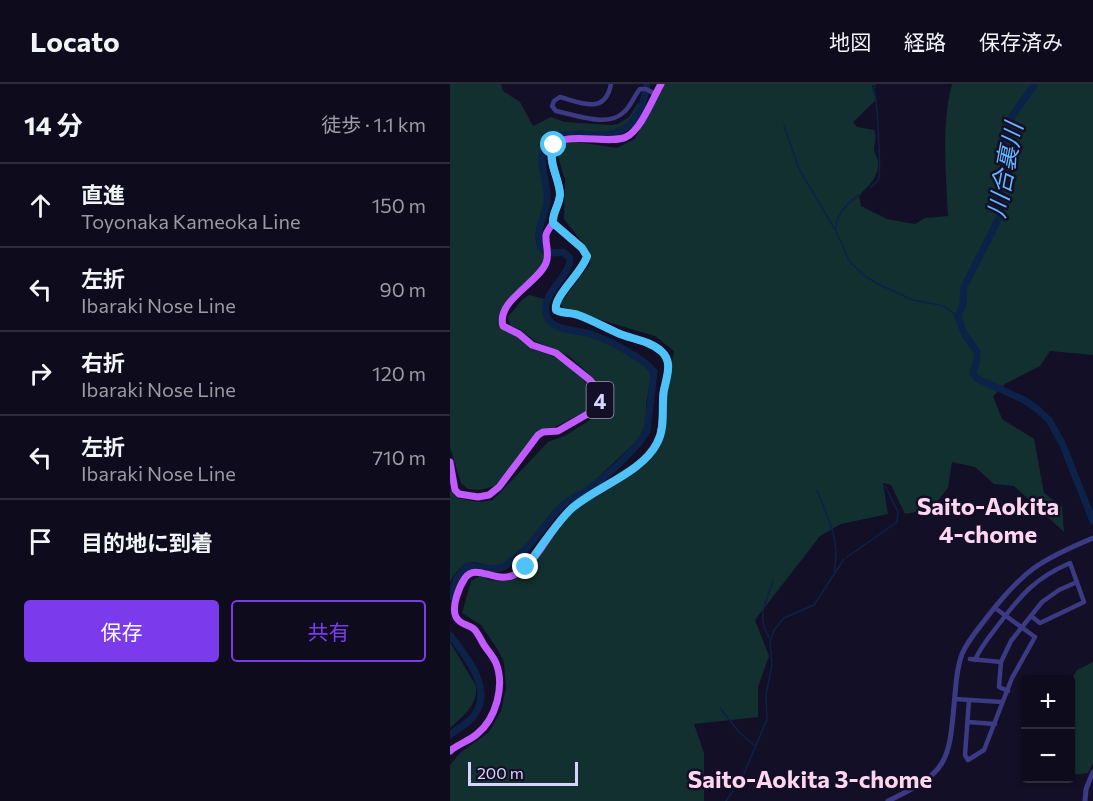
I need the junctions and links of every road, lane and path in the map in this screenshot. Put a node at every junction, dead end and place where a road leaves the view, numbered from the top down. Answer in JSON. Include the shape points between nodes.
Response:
{"nodes":[{"id":1,"x":611,"y":84,"type":"edge"},
{"id":2,"x":662,"y":84,"type":"edge"},
{"id":3,"x":653,"y":93,"type":"junction"},
{"id":4,"x":553,"y":223,"type":"junction"},
{"id":5,"x":450,"y":462,"type":"edge"},
{"id":6,"x":1090,"y":539,"type":"edge"},
{"id":7,"x":1077,"y":582,"type":"junction"},
{"id":8,"x":995,"y":608,"type":"junction"},
{"id":9,"x":1006,"y":615,"type":"junction"},
{"id":10,"x":1031,"y":616,"type":"junction"},
{"id":11,"x":1022,"y":627,"type":"junction"},
{"id":12,"x":1001,"y":662,"type":"junction"},
{"id":13,"x":1008,"y":691,"type":"junction"},
{"id":14,"x":955,"y":699,"type":"junction"},
{"id":15,"x":969,"y":700,"type":"junction"},
{"id":16,"x":1002,"y":702,"type":"junction"},
{"id":17,"x":968,"y":722,"type":"junction"},
{"id":18,"x":995,"y":724,"type":"junction"},
{"id":19,"x":450,"y":751,"type":"edge"},
{"id":20,"x":1093,"y":772,"type":"edge"},
{"id":21,"x":888,"y":801,"type":"edge"},
{"id":22,"x":1085,"y":801,"type":"edge"}],
"edges":[{"from":1,"to":3,"type":"street","via":[[608,97],[601,103],[591,105],[560,97],[552,106],[556,111],[604,120],[625,112],[637,92],[644,88]]},
{"from":2,"to":3,"type":"main road"},
{"from":3,"to":4,"type":"main road","via":[[638,126],[626,137],[563,139],[554,145],[552,161],[560,194]]},
{"from":4,"to":5,"type":"main road","number":"4","via":[[546,234],[547,262],[531,284],[516,294],[503,315],[503,326],[532,345],[556,353],[590,380],[599,390],[598,408],[558,431],[538,435],[489,495],[459,494]]},
{"from":4,"to":19,"type":"main road","via":[[587,256],[557,300],[556,310],[581,315],[664,353],[669,368],[662,429],[654,450],[628,473],[572,508],[517,574],[498,578],[480,571],[465,578],[454,610],[456,618],[474,629],[496,663],[498,694],[493,712],[477,734]]},
{"from":6,"to":8,"type":"street","via":[[1044,559],[1009,589]]},
{"from":7,"to":9,"type":"street","via":[[1070,563],[1056,569],[1026,590]]},
{"from":7,"to":10,"type":"street","via":[[1051,595]]},
{"from":7,"to":10,"type":"street","via":[[1084,602],[1040,623]]},
{"from":8,"to":9,"type":"street"},
{"from":8,"to":14,"type":"street","via":[[962,654]]},
{"from":9,"to":11,"type":"street"},
{"from":9,"to":12,"type":"street","via":[[972,660]]},
{"from":10,"to":11,"type":"street"},
{"from":11,"to":12,"type":"street"},
{"from":11,"to":13,"type":"street","via":[[1035,637]]},
{"from":12,"to":13,"type":"street","via":[[999,687]]},
{"from":13,"to":16,"type":"street"},
{"from":14,"to":15,"type":"street"},
{"from":14,"to":21,"type":"street","via":[[950,744],[940,767],[926,781]]},
{"from":15,"to":16,"type":"street"},
{"from":15,"to":17,"type":"street"},
{"from":16,"to":18,"type":"street"},
{"from":17,"to":18,"type":"street"},
{"from":17,"to":18,"type":"street","via":[[968,760],[984,750]]},
{"from":20,"to":22,"type":"street"}]}
